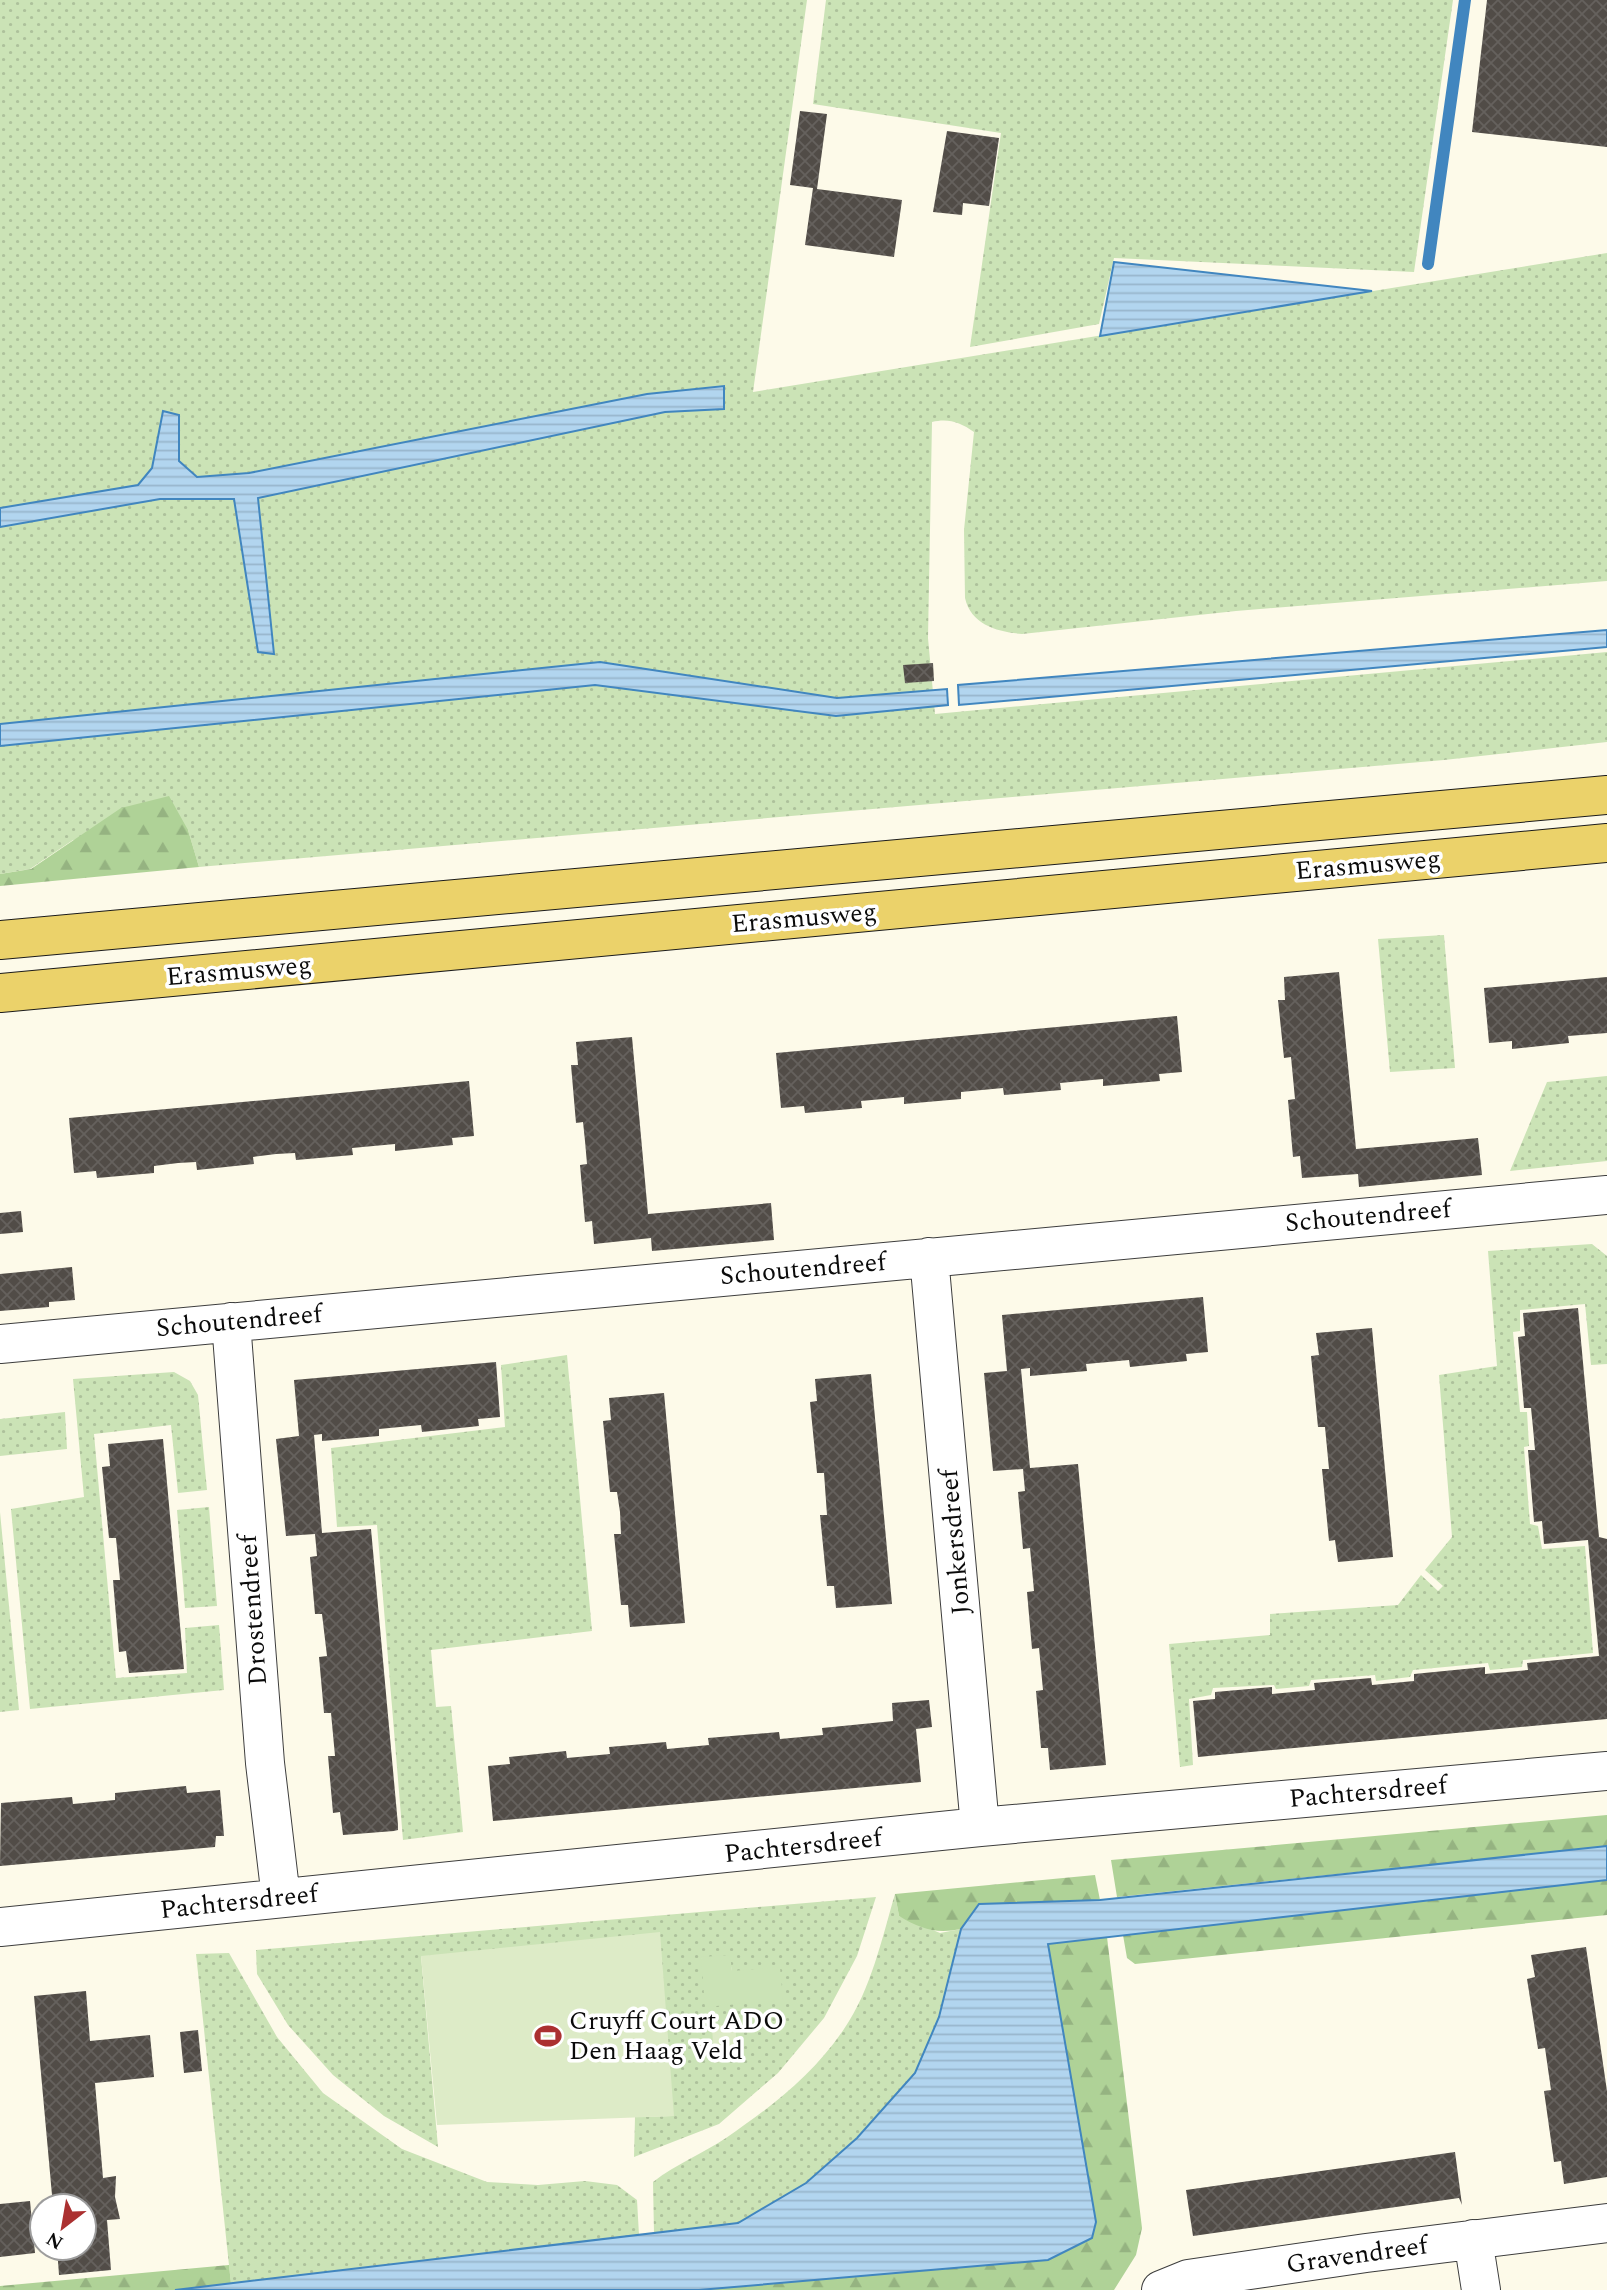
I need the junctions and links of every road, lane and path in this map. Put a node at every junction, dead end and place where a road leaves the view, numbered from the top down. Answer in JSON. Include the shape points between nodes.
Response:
{"nodes":[{"id":1,"x":1607,"y":795,"type":"edge"},
{"id":2,"x":1607,"y":843,"type":"edge"},
{"id":3,"x":0,"y":940,"type":"edge"},
{"id":4,"x":0,"y":993,"type":"edge"},
{"id":5,"x":1607,"y":1195,"type":"edge"},
{"id":6,"x":929,"y":1258,"type":"junction"},
{"id":7,"x":231,"y":1322,"type":"junction"},
{"id":8,"x":0,"y":1344,"type":"edge"},
{"id":9,"x":1607,"y":1771,"type":"edge"},
{"id":10,"x":980,"y":1827,"type":"junction"},
{"id":11,"x":281,"y":1898,"type":"junction"},
{"id":12,"x":0,"y":1927,"type":"edge"},
{"id":13,"x":1607,"y":2223,"type":"edge"},
{"id":14,"x":1473,"y":2239,"type":"junction"},
{"id":15,"x":1160,"y":2290,"type":"edge"},
{"id":16,"x":1481,"y":2290,"type":"edge"}],
"edges":[{"from":1,"to":3,"type":"main road","name":"Erasmusweg"},
{"from":2,"to":4,"type":"main road","name":"Erasmusweg"},
{"from":5,"to":6,"type":"street","name":"Schoutendreef"},
{"from":6,"to":7,"type":"street","name":"Schoutendreef"},
{"from":6,"to":10,"type":"street","name":"Jonkersdreef"},
{"from":7,"to":8,"type":"street","name":"Schoutendreef"},
{"from":7,"to":11,"type":"street","name":"Drostendreef","via":[[265,1763]]},
{"from":9,"to":10,"type":"street","name":"Pachtersdreef"},
{"from":10,"to":11,"type":"street","name":"Pachtersdreef"},
{"from":11,"to":12,"type":"street","name":"Pachtersdreef"},
{"from":13,"to":14,"type":"street","name":"Gravendreef"},
{"from":14,"to":15,"type":"street","name":"Gravendreef","via":[[1188,2279]]},
{"from":14,"to":16,"type":"street"}]}
